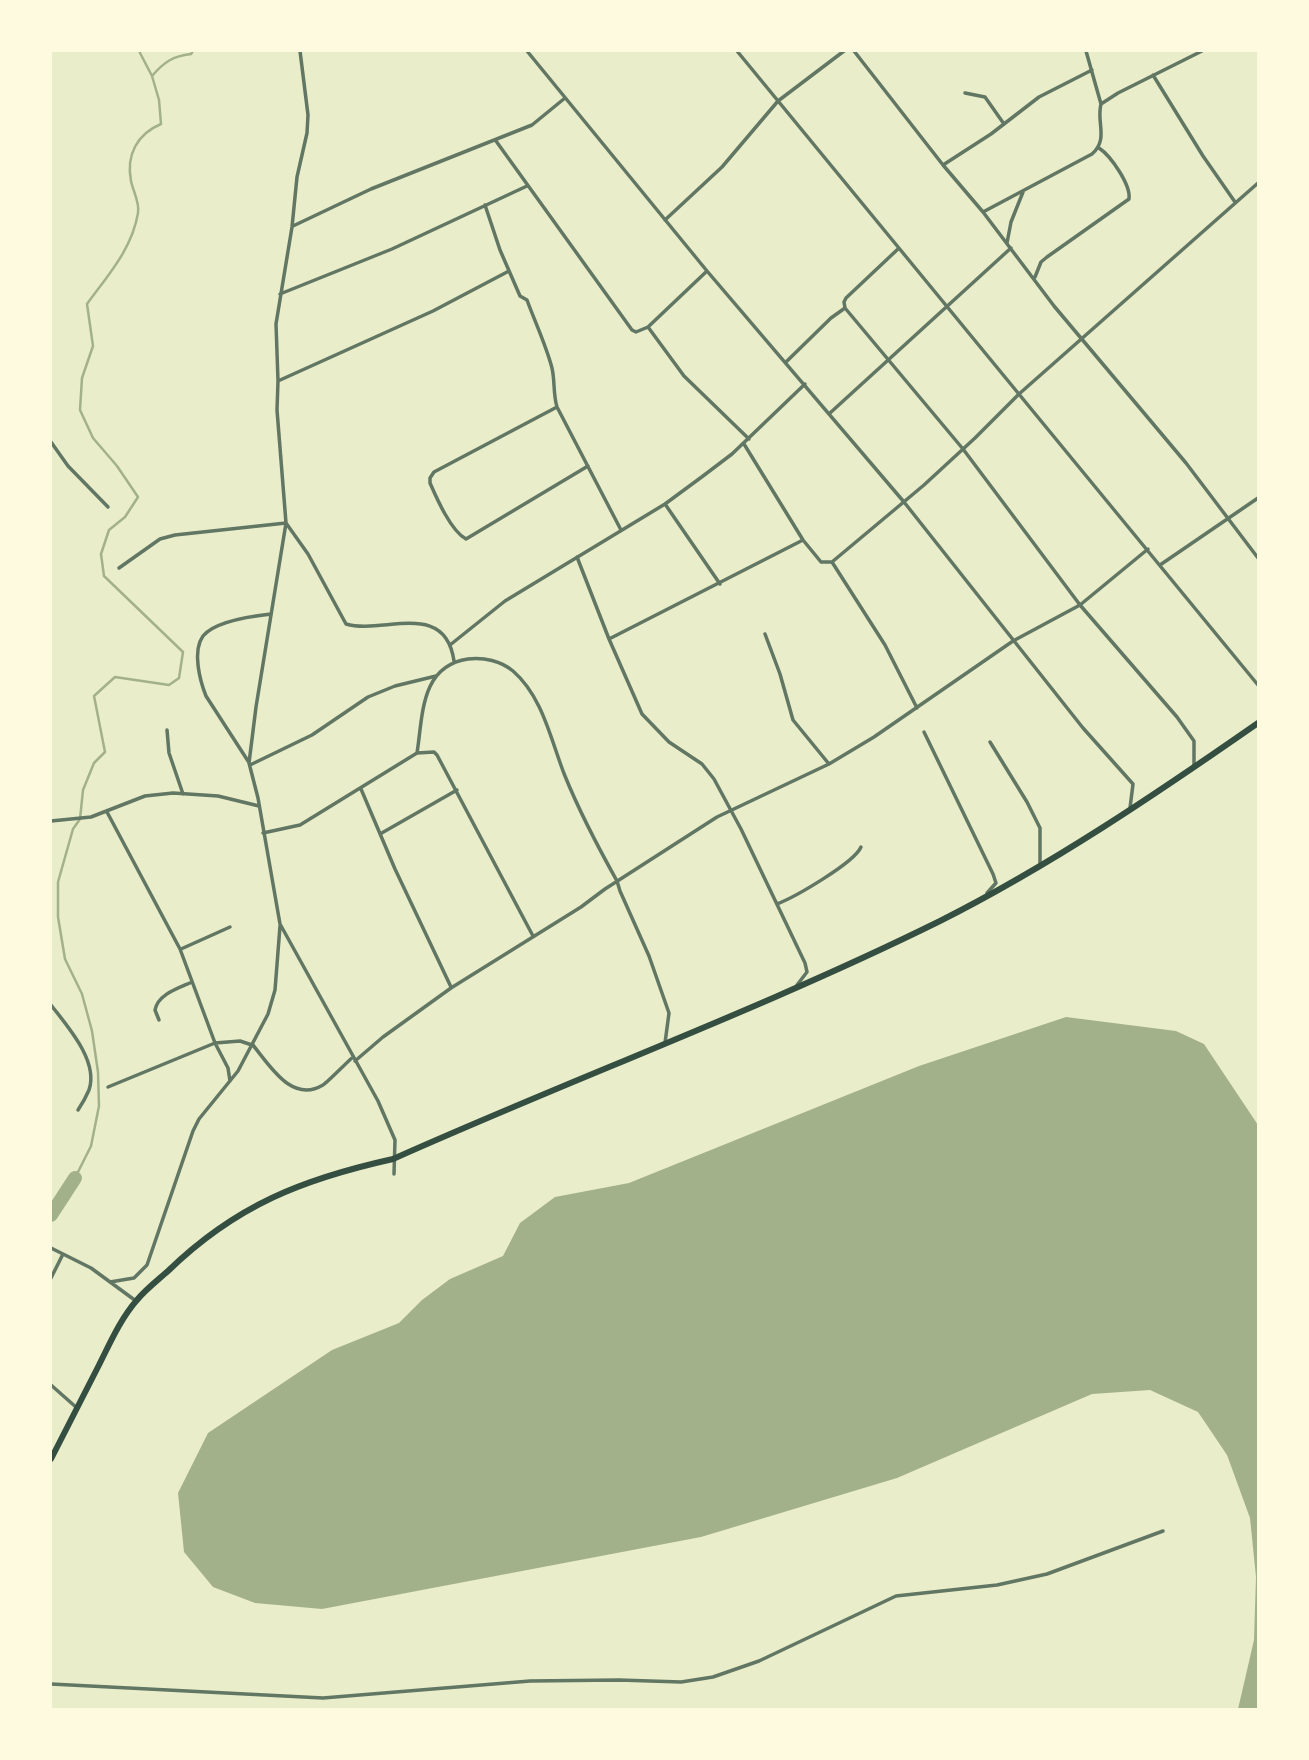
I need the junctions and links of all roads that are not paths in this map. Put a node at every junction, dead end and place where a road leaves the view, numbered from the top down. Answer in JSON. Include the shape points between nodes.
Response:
{"nodes":[{"id":1,"x":300,"y":51,"type":"edge"},
{"id":2,"x":527,"y":51,"type":"edge"},
{"id":3,"x":737,"y":51,"type":"edge"},
{"id":4,"x":844,"y":51,"type":"edge"},
{"id":5,"x":854,"y":51,"type":"edge"},
{"id":6,"x":1086,"y":51,"type":"edge"},
{"id":7,"x":1202,"y":51,"type":"edge"},
{"id":8,"x":1092,"y":70,"type":"junction"},
{"id":9,"x":1153,"y":75,"type":"junction"},
{"id":10,"x":965,"y":93,"type":"dead end"},
{"id":11,"x":565,"y":98,"type":"junction"},
{"id":12,"x":778,"y":101,"type":"junction"},
{"id":13,"x":1101,"y":104,"type":"junction"},
{"id":14,"x":1004,"y":124,"type":"junction"},
{"id":15,"x":496,"y":141,"type":"junction"},
{"id":16,"x":1099,"y":148,"type":"junction"},
{"id":17,"x":943,"y":165,"type":"junction"},
{"id":18,"x":1258,"y":183,"type":"edge"},
{"id":19,"x":527,"y":186,"type":"junction"},
{"id":20,"x":1023,"y":192,"type":"junction"},
{"id":21,"x":1235,"y":202,"type":"junction"},
{"id":22,"x":485,"y":205,"type":"junction"},
{"id":23,"x":983,"y":212,"type":"junction"},
{"id":24,"x":665,"y":220,"type":"junction"},
{"id":25,"x":292,"y":227,"type":"junction"},
{"id":26,"x":1007,"y":243,"type":"junction"},
{"id":27,"x":1011,"y":248,"type":"junction"},
{"id":28,"x":898,"y":249,"type":"junction"},
{"id":29,"x":509,"y":271,"type":"junction"},
{"id":30,"x":707,"y":271,"type":"junction"},
{"id":31,"x":1034,"y":278,"type":"junction"},
{"id":32,"x":280,"y":294,"type":"junction"},
{"id":33,"x":947,"y":307,"type":"junction"},
{"id":34,"x":845,"y":308,"type":"junction"},
{"id":35,"x":648,"y":327,"type":"junction"},
{"id":36,"x":1083,"y":338,"type":"junction"},
{"id":37,"x":889,"y":359,"type":"junction"},
{"id":38,"x":786,"y":362,"type":"junction"},
{"id":39,"x":278,"y":381,"type":"junction"},
{"id":40,"x":805,"y":384,"type":"junction"},
{"id":41,"x":1019,"y":394,"type":"junction"},
{"id":42,"x":557,"y":407,"type":"junction"},
{"id":43,"x":830,"y":414,"type":"junction"},
{"id":44,"x":748,"y":439,"type":"junction"},
{"id":45,"x":51,"y":442,"type":"edge"},
{"id":46,"x":744,"y":443,"type":"junction"},
{"id":47,"x":963,"y":449,"type":"junction"},
{"id":48,"x":587,"y":466,"type":"junction"},
{"id":49,"x":1258,"y":498,"type":"edge"},
{"id":50,"x":904,"y":502,"type":"junction"},
{"id":51,"x":664,"y":504,"type":"junction"},
{"id":52,"x":108,"y":507,"type":"dead end"},
{"id":53,"x":1227,"y":517,"type":"junction"},
{"id":54,"x":286,"y":523,"type":"junction"},
{"id":55,"x":621,"y":530,"type":"junction"},
{"id":56,"x":803,"y":540,"type":"junction"},
{"id":57,"x":1149,"y":549,"type":"junction"},
{"id":58,"x":577,"y":557,"type":"junction"},
{"id":59,"x":1258,"y":558,"type":"edge"},
{"id":60,"x":832,"y":562,"type":"junction"},
{"id":61,"x":1160,"y":565,"type":"junction"},
{"id":62,"x":119,"y":568,"type":"dead end"},
{"id":63,"x":720,"y":584,"type":"junction"},
{"id":64,"x":1080,"y":605,"type":"junction"},
{"id":65,"x":271,"y":614,"type":"junction"},
{"id":66,"x":765,"y":634,"type":"dead end"},
{"id":67,"x":609,"y":639,"type":"junction"},
{"id":68,"x":1013,"y":641,"type":"junction"},
{"id":69,"x":450,"y":645,"type":"junction"},
{"id":70,"x":454,"y":661,"type":"junction"},
{"id":71,"x":436,"y":676,"type":"junction"},
{"id":72,"x":1258,"y":685,"type":"edge"},
{"id":73,"x":917,"y":708,"type":"junction"},
{"id":74,"x":1258,"y":723,"type":"edge"},
{"id":75,"x":167,"y":730,"type":"dead end"},
{"id":76,"x":924,"y":732,"type":"dead end"},
{"id":77,"x":990,"y":741,"type":"dead end"},
{"id":78,"x":417,"y":753,"type":"junction"},
{"id":79,"x":250,"y":764,"type":"junction"},
{"id":80,"x":828,"y":764,"type":"junction"},
{"id":81,"x":1194,"y":768,"type":"junction"},
{"id":82,"x":361,"y":789,"type":"junction"},
{"id":83,"x":457,"y":790,"type":"junction"},
{"id":84,"x":183,"y":794,"type":"junction"},
{"id":85,"x":259,"y":806,"type":"junction"},
{"id":86,"x":1130,"y":808,"type":"junction"},
{"id":87,"x":731,"y":810,"type":"junction"},
{"id":88,"x":107,"y":811,"type":"junction"},
{"id":89,"x":51,"y":821,"type":"edge"},
{"id":90,"x":263,"y":833,"type":"junction"},
{"id":91,"x":380,"y":834,"type":"junction"},
{"id":92,"x":861,"y":847,"type":"dead end"},
{"id":93,"x":1040,"y":865,"type":"junction"},
{"id":94,"x":617,"y":881,"type":"junction"},
{"id":95,"x":983,"y":898,"type":"junction"},
{"id":96,"x":777,"y":904,"type":"junction"},
{"id":97,"x":280,"y":924,"type":"junction"},
{"id":98,"x":230,"y":927,"type":"dead end"},
{"id":99,"x":533,"y":936,"type":"junction"},
{"id":100,"x":180,"y":949,"type":"junction"},
{"id":101,"x":192,"y":982,"type":"junction"},
{"id":102,"x":795,"y":987,"type":"junction"},
{"id":103,"x":451,"y":988,"type":"junction"},
{"id":104,"x":51,"y":1005,"type":"edge"},
{"id":105,"x":159,"y":1020,"type":"dead end"},
{"id":106,"x":215,"y":1043,"type":"junction"},
{"id":107,"x":665,"y":1043,"type":"junction"},
{"id":108,"x":252,"y":1045,"type":"junction"},
{"id":109,"x":354,"y":1059,"type":"junction"},
{"id":110,"x":230,"y":1081,"type":"junction"},
{"id":111,"x":108,"y":1087,"type":"dead end"},
{"id":112,"x":78,"y":1110,"type":"dead end"},
{"id":113,"x":393,"y":1159,"type":"junction"},
{"id":114,"x":394,"y":1174,"type":"dead end"},
{"id":115,"x":51,"y":1248,"type":"edge"},
{"id":116,"x":63,"y":1254,"type":"junction"},
{"id":117,"x":51,"y":1278,"type":"edge"},
{"id":118,"x":110,"y":1282,"type":"junction"},
{"id":119,"x":136,"y":1301,"type":"junction"},
{"id":120,"x":51,"y":1385,"type":"edge"},
{"id":121,"x":77,"y":1408,"type":"junction"},
{"id":122,"x":51,"y":1460,"type":"edge"},
{"id":123,"x":1163,"y":1531,"type":"dead end"},
{"id":124,"x":51,"y":1684,"type":"edge"}],
"edges":[{"from":1,"to":25,"type":"street","via":[[308,115]]},
{"from":2,"to":11,"type":"street"},
{"from":3,"to":12,"type":"street"},
{"from":4,"to":12,"type":"street"},
{"from":5,"to":17,"type":"street"},
{"from":6,"to":8,"type":"street"},
{"from":7,"to":9,"type":"street"},
{"from":8,"to":13,"type":"street"},
{"from":8,"to":14,"type":"street","via":[[1039,97]]},
{"from":9,"to":13,"type":"street"},
{"from":9,"to":21,"type":"street"},
{"from":10,"to":14,"type":"street","via":[[985,97]]},
{"from":11,"to":15,"type":"street","via":[[532,125]]},
{"from":11,"to":24,"type":"street"},
{"from":12,"to":24,"type":"street","via":[[722,167]]},
{"from":12,"to":28,"type":"street"},
{"from":13,"to":16,"type":"street"},
{"from":14,"to":17,"type":"street"},
{"from":15,"to":19,"type":"street"},
{"from":15,"to":25,"type":"street","via":[[371,189]]},
{"from":16,"to":20,"type":"street"},
{"from":16,"to":31,"type":"street","via":[[1112,160],[1129,199],[1047,257]]},
{"from":17,"to":23,"type":"street"},
{"from":18,"to":21,"type":"street"},
{"from":19,"to":22,"type":"street"},
{"from":19,"to":35,"type":"street","via":[[632,330]]},
{"from":20,"to":23,"type":"street"},
{"from":20,"to":26,"type":"street"},
{"from":21,"to":36,"type":"street"},
{"from":22,"to":29,"type":"street"},
{"from":22,"to":32,"type":"street"},
{"from":23,"to":26,"type":"street"},
{"from":24,"to":30,"type":"street"},
{"from":25,"to":32,"type":"street"},
{"from":26,"to":27,"type":"street"},
{"from":27,"to":31,"type":"street"},
{"from":27,"to":33,"type":"street"},
{"from":28,"to":33,"type":"street"},
{"from":28,"to":34,"type":"street","via":[[846,298]]},
{"from":29,"to":39,"type":"street"},
{"from":29,"to":42,"type":"street","via":[[520,296],[527,300],[546,350]]},
{"from":30,"to":35,"type":"street"},
{"from":30,"to":38,"type":"street"},
{"from":31,"to":36,"type":"street"},
{"from":32,"to":39,"type":"street"},
{"from":33,"to":37,"type":"street"},
{"from":33,"to":41,"type":"street"},
{"from":34,"to":37,"type":"street"},
{"from":34,"to":38,"type":"street"},
{"from":35,"to":44,"type":"street","via":[[684,376]]},
{"from":36,"to":41,"type":"street"},
{"from":36,"to":53,"type":"street"},
{"from":37,"to":43,"type":"street"},
{"from":37,"to":47,"type":"street"},
{"from":38,"to":40,"type":"street"},
{"from":39,"to":54,"type":"street"},
{"from":40,"to":43,"type":"street"},
{"from":40,"to":44,"type":"street"},
{"from":41,"to":47,"type":"street"},
{"from":41,"to":57,"type":"street"},
{"from":42,"to":48,"type":"street"},
{"from":42,"to":48,"type":"street","via":[[434,472],[430,483],[466,540]]},
{"from":43,"to":50,"type":"street"},
{"from":44,"to":46,"type":"street"},
{"from":45,"to":52,"type":"street"},
{"from":46,"to":51,"type":"street"},
{"from":46,"to":56,"type":"street"},
{"from":47,"to":50,"type":"street"},
{"from":47,"to":64,"type":"street"},
{"from":48,"to":55,"type":"street"},
{"from":49,"to":53,"type":"street"},
{"from":50,"to":60,"type":"street"},
{"from":50,"to":68,"type":"street"},
{"from":51,"to":55,"type":"street"},
{"from":51,"to":63,"type":"street"},
{"from":53,"to":59,"type":"street"},
{"from":53,"to":61,"type":"street"},
{"from":54,"to":62,"type":"street","via":[[160,539]]},
{"from":54,"to":65,"type":"street"},
{"from":54,"to":69,"type":"street","via":[[346,624],[420,623]]},
{"from":55,"to":58,"type":"street"},
{"from":56,"to":60,"type":"street","via":[[822,563]]},
{"from":56,"to":63,"type":"street"},
{"from":57,"to":61,"type":"street"},
{"from":57,"to":64,"type":"street"},
{"from":58,"to":67,"type":"street"},
{"from":58,"to":69,"type":"street","via":[[505,601]]},
{"from":60,"to":73,"type":"street","via":[[880,636]]},
{"from":61,"to":72,"type":"street"},
{"from":63,"to":67,"type":"street"},
{"from":64,"to":68,"type":"street"},
{"from":64,"to":81,"type":"street","via":[[1177,716],[1194,741]]},
{"from":65,"to":79,"type":"street"},
{"from":65,"to":79,"type":"street","via":[[239,619],[208,632],[199,652],[206,696]]},
{"from":66,"to":80,"type":"street","via":[[793,720]]},
{"from":67,"to":87,"type":"street","via":[[642,714],[669,742],[709,771]]},
{"from":68,"to":73,"type":"street"},
{"from":68,"to":86,"type":"street","via":[[1133,784]]},
{"from":69,"to":70,"type":"street"},
{"from":70,"to":71,"type":"street"},
{"from":70,"to":94,"type":"street","via":[[497,661],[513,671],[525,687],[545,722],[586,824]]},
{"from":71,"to":78,"type":"street","via":[[426,698]]},
{"from":71,"to":79,"type":"street","via":[[368,697],[312,735]]},
{"from":73,"to":80,"type":"street"},
{"from":74,"to":81,"type":"highway"},
{"from":75,"to":84,"type":"street","via":[[169,753]]},
{"from":76,"to":95,"type":"street","via":[[993,874],[996,883]]},
{"from":77,"to":93,"type":"street","via":[[1040,828]]},
{"from":78,"to":82,"type":"street"},
{"from":78,"to":83,"type":"street","via":[[437,755]]},
{"from":79,"to":85,"type":"street"},
{"from":80,"to":87,"type":"street"},
{"from":81,"to":86,"type":"highway"},
{"from":82,"to":90,"type":"street","via":[[300,825]]},
{"from":82,"to":91,"type":"street"},
{"from":83,"to":91,"type":"street"},
{"from":83,"to":99,"type":"street"},
{"from":84,"to":85,"type":"street"},
{"from":84,"to":88,"type":"street","via":[[145,796]]},
{"from":85,"to":90,"type":"street"},
{"from":86,"to":93,"type":"highway"},
{"from":87,"to":94,"type":"street"},
{"from":87,"to":96,"type":"street"},
{"from":88,"to":89,"type":"street"},
{"from":88,"to":100,"type":"street"},
{"from":90,"to":97,"type":"street"},
{"from":91,"to":103,"type":"street"},
{"from":92,"to":96,"type":"street","via":[[816,884]]},
{"from":93,"to":95,"type":"highway"},
{"from":94,"to":99,"type":"street"},
{"from":94,"to":107,"type":"street","via":[[669,1013]]},
{"from":95,"to":102,"type":"highway"},
{"from":96,"to":102,"type":"street","via":[[807,972]]},
{"from":97,"to":108,"type":"street","via":[[275,989]]},
{"from":97,"to":109,"type":"street"},
{"from":98,"to":100,"type":"street"},
{"from":99,"to":103,"type":"street"},
{"from":100,"to":101,"type":"street"},
{"from":101,"to":105,"type":"street","via":[[157,1002]]},
{"from":101,"to":106,"type":"street"},
{"from":102,"to":107,"type":"highway"},
{"from":103,"to":109,"type":"street"},
{"from":104,"to":112,"type":"street","via":[[88,1062],[89,1090]]},
{"from":106,"to":108,"type":"street"},
{"from":106,"to":110,"type":"street"},
{"from":106,"to":111,"type":"street"},
{"from":107,"to":113,"type":"highway"},
{"from":108,"to":109,"type":"street","via":[[288,1086],[296,1088],[323,1085]]},
{"from":108,"to":110,"type":"street"},
{"from":109,"to":113,"type":"street","via":[[395,1140]]},
{"from":110,"to":118,"type":"street","via":[[193,1131],[147,1265],[134,1278]]},
{"from":113,"to":114,"type":"street"},
{"from":113,"to":119,"type":"highway","via":[[343,1170],[264,1200],[186,1253]]},
{"from":115,"to":116,"type":"street"},
{"from":116,"to":117,"type":"street"},
{"from":116,"to":118,"type":"street"},
{"from":118,"to":119,"type":"street"},
{"from":119,"to":121,"type":"highway"},
{"from":120,"to":121,"type":"street"},
{"from":121,"to":122,"type":"highway"},
{"from":123,"to":124,"type":"street","via":[[1048,1574],[997,1585],[896,1596],[759,1661],[681,1682],[530,1681],[323,1698]]}]}
